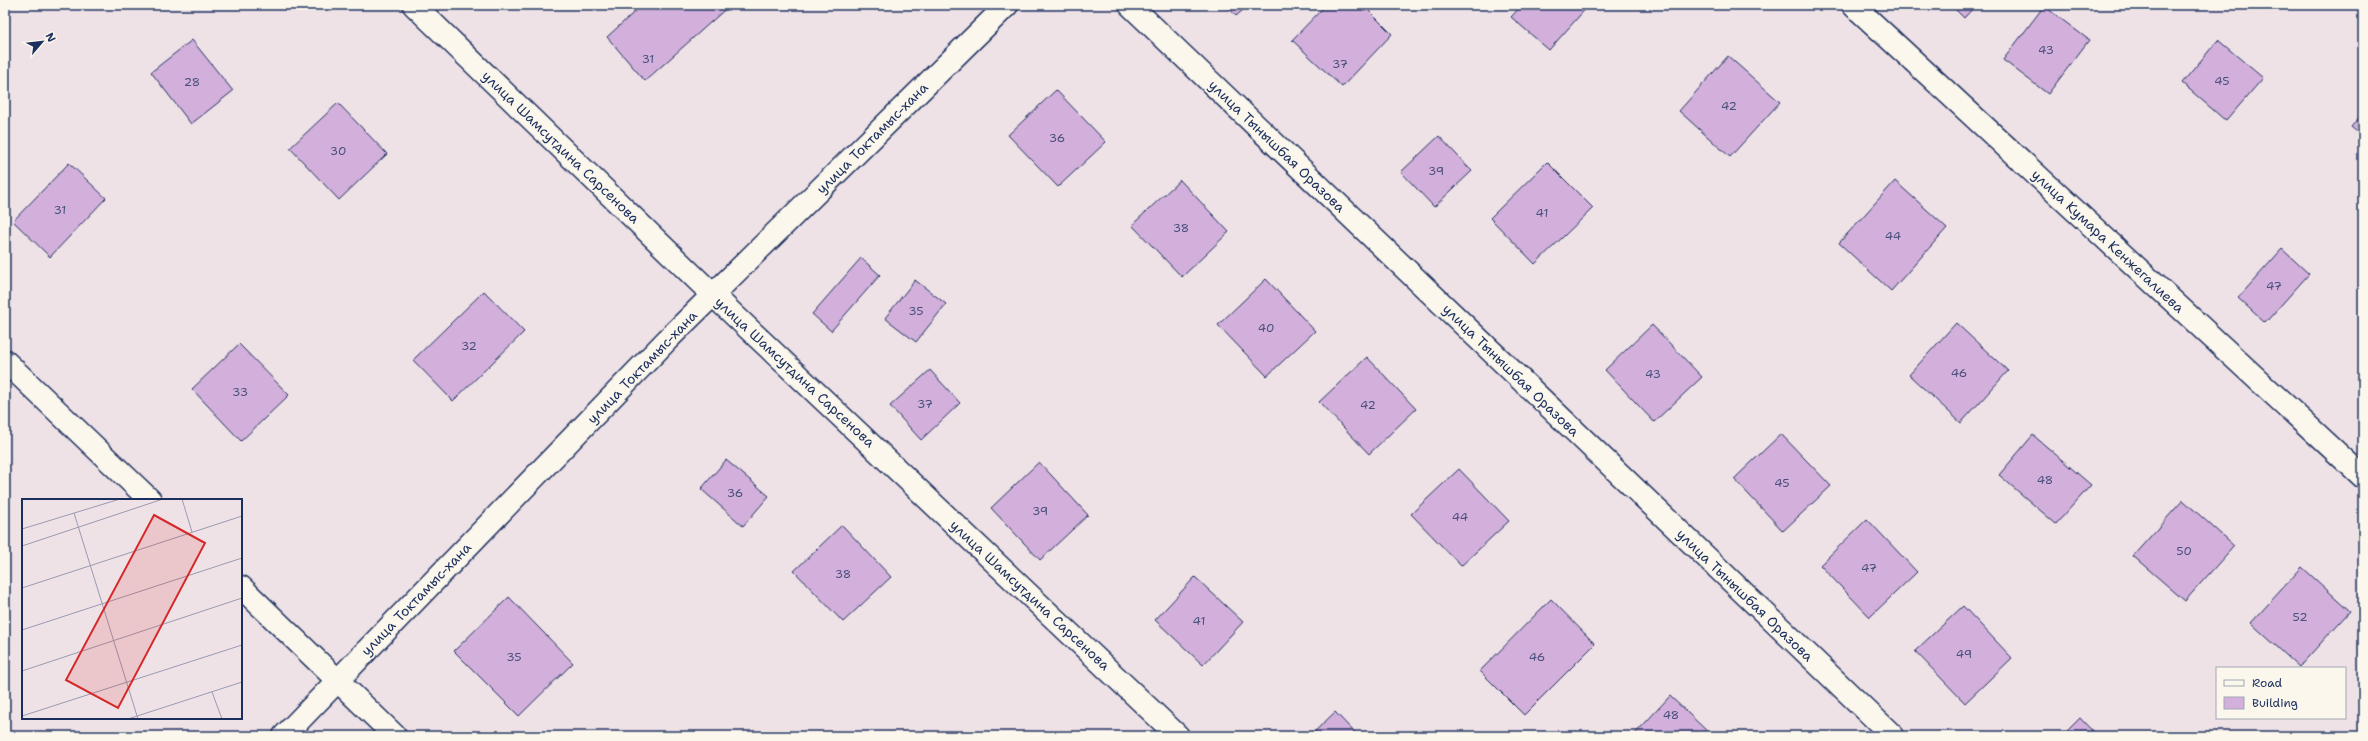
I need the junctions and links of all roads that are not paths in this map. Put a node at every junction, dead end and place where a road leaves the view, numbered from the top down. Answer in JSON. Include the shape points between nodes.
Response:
{"nodes":[{"id":1,"x":414,"y":5,"type":"edge"},
{"id":2,"x":1007,"y":5,"type":"edge"},
{"id":3,"x":1130,"y":5,"type":"edge"},
{"id":4,"x":1853,"y":5,"type":"edge"},
{"id":5,"x":713,"y":295,"type":"junction"},
{"id":6,"x":5,"y":361,"type":"edge"},
{"id":7,"x":2363,"y":477,"type":"edge"},
{"id":8,"x":149,"y":499,"type":"edge"},
{"id":9,"x":242,"y":588,"type":"edge"},
{"id":10,"x":338,"y":680,"type":"junction"},
{"id":11,"x":284,"y":736,"type":"edge"},
{"id":12,"x":395,"y":736,"type":"edge"},
{"id":13,"x":1178,"y":736,"type":"edge"},
{"id":14,"x":1893,"y":736,"type":"edge"}],
"edges":[{"from":1,"to":5,"type":"street","name":"улица Шамсутдина Сарсенова"},
{"from":2,"to":5,"type":"street","name":"улица Токтамыс-хана"},
{"from":3,"to":14,"type":"street","name":"улица Тынышбая Оразова"},
{"from":4,"to":7,"type":"street","name":"улица Кумара Кенжегалиева"},
{"from":5,"to":10,"type":"street","name":"улица Токтамыс-хана"},
{"from":5,"to":13,"type":"street","name":"улица Шамсутдина Сарсенова"},
{"from":6,"to":8,"type":"street"},
{"from":9,"to":10,"type":"street"},
{"from":10,"to":11,"type":"street","name":"улица Токтамыс-хана"},
{"from":10,"to":12,"type":"street"}]}
